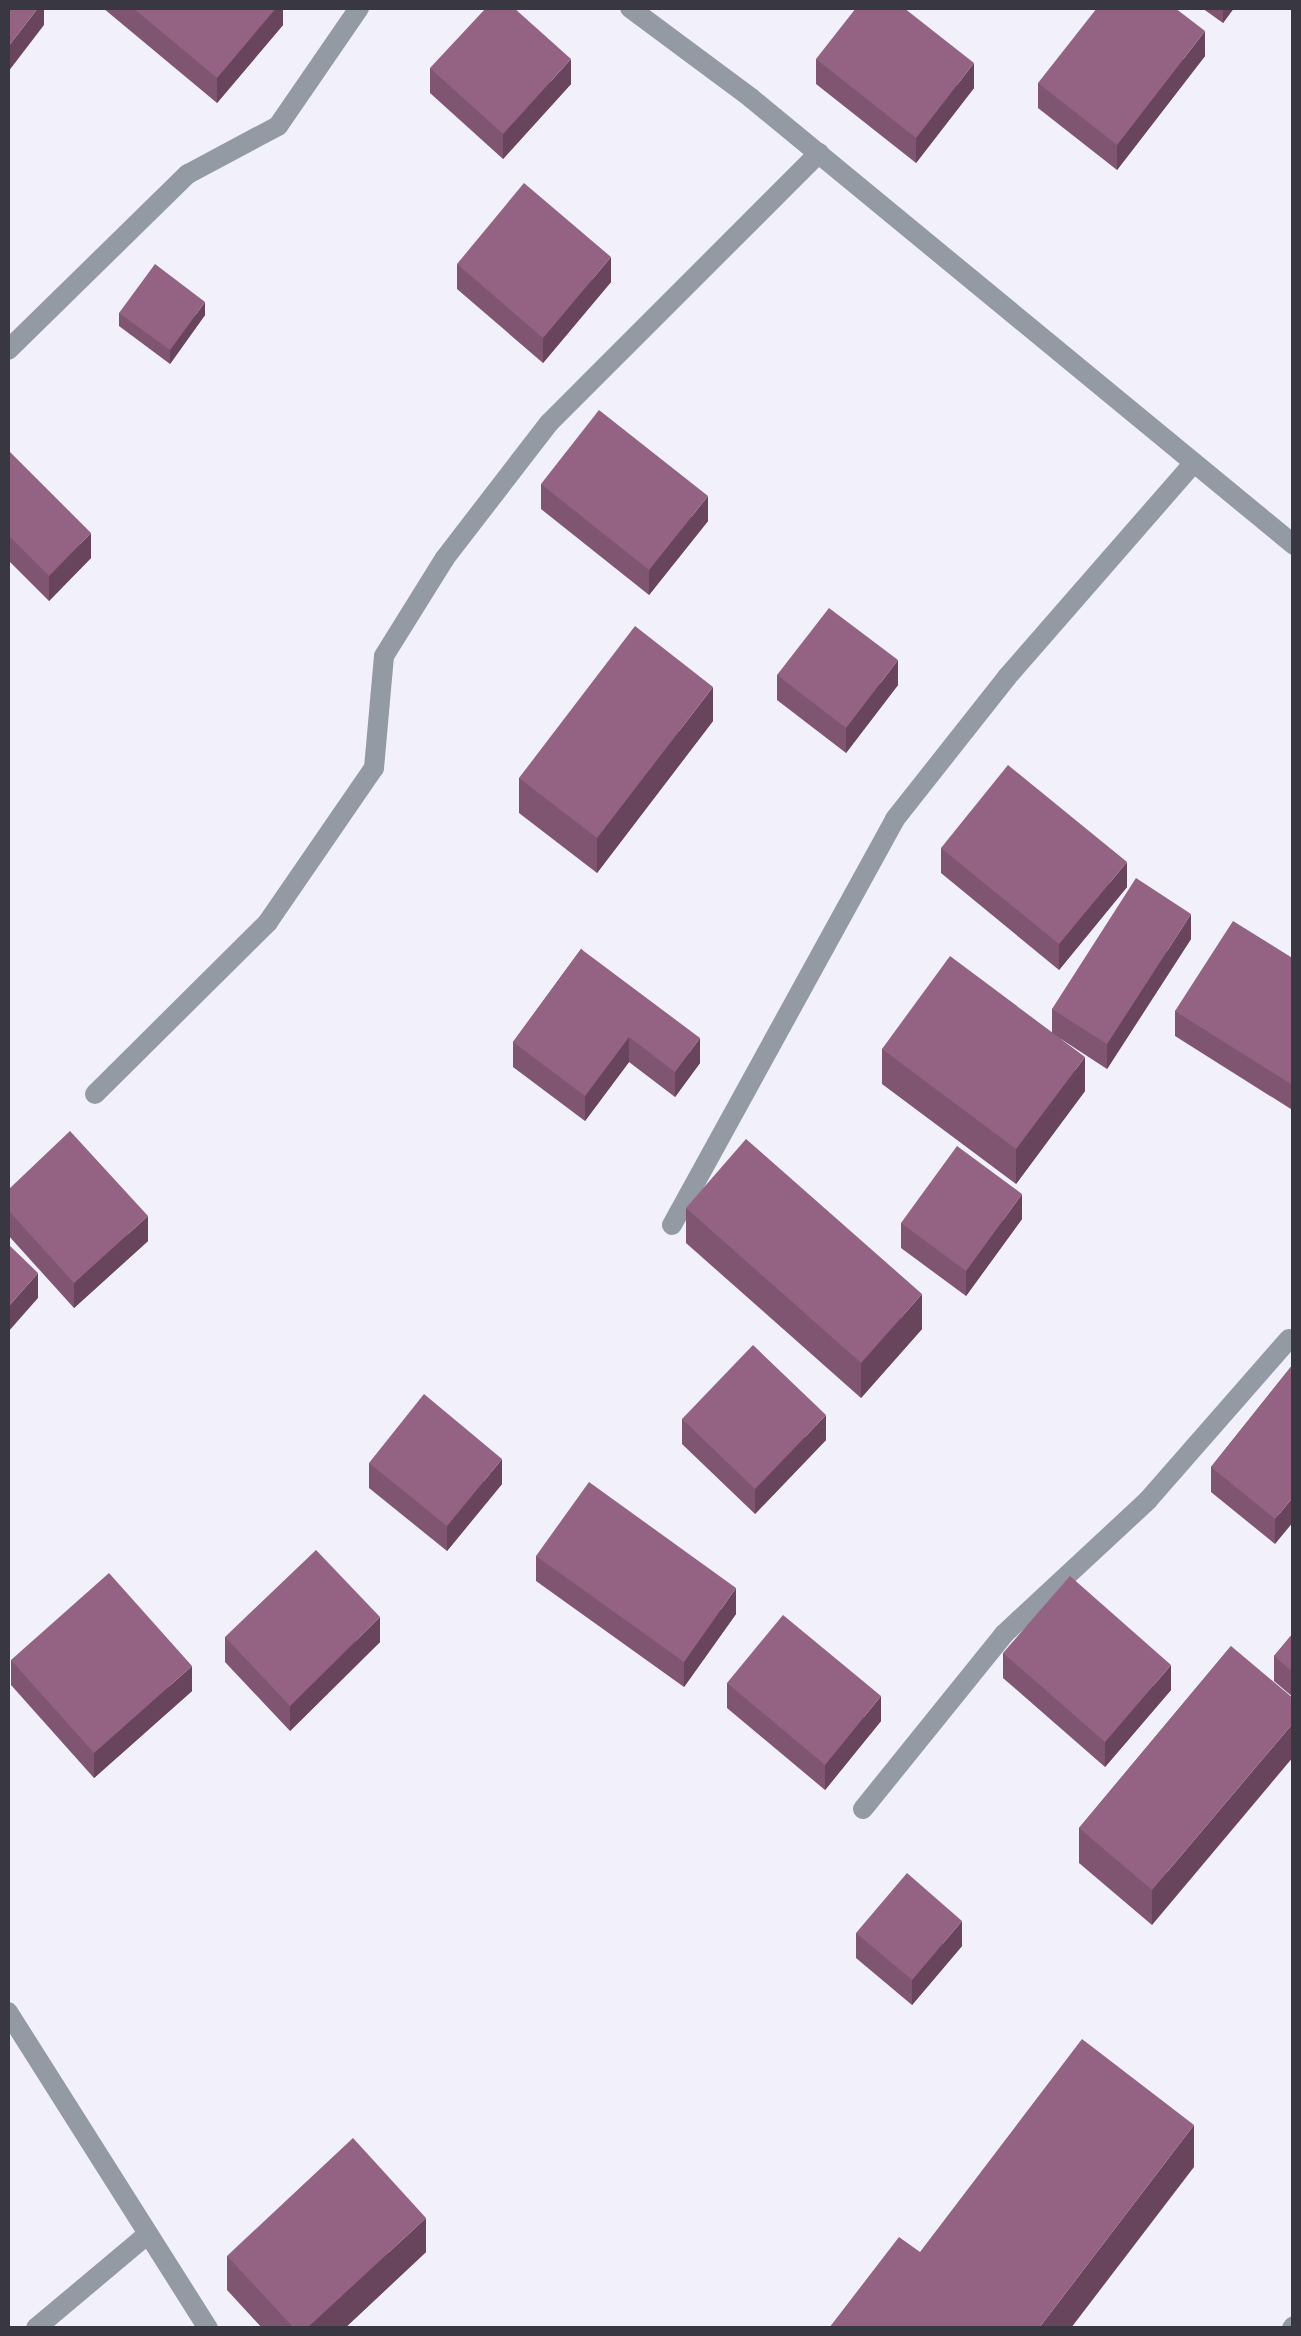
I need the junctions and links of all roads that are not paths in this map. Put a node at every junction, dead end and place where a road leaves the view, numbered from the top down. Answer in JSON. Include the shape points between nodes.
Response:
{"nodes":[{"id":1,"x":359,"y":8,"type":"edge"},
{"id":2,"x":630,"y":8,"type":"edge"},
{"id":3,"x":819,"y":154,"type":"junction"},
{"id":4,"x":8,"y":350,"type":"edge"},
{"id":5,"x":1194,"y":463,"type":"junction"},
{"id":6,"x":1294,"y":544,"type":"edge"},
{"id":7,"x":95,"y":1094,"type":"dead end"},
{"id":8,"x":672,"y":1225,"type":"dead end"},
{"id":9,"x":1292,"y":1338,"type":"edge"},
{"id":10,"x":863,"y":1808,"type":"dead end"},
{"id":11,"x":8,"y":2012,"type":"edge"},
{"id":12,"x":148,"y":2234,"type":"junction"},
{"id":13,"x":36,"y":2328,"type":"edge"},
{"id":14,"x":208,"y":2328,"type":"edge"}],
"edges":[{"from":1,"to":4,"type":"street","via":[[278,126],[188,174]]},
{"from":2,"to":3,"type":"street"},
{"from":3,"to":5,"type":"street"},
{"from":3,"to":7,"type":"street","via":[[548,422],[445,558],[384,656],[374,768],[268,922]]},
{"from":5,"to":6,"type":"street"},
{"from":5,"to":8,"type":"street","via":[[1007,677],[895,819]]},
{"from":9,"to":10,"type":"street","via":[[1148,1500],[1004,1634]]},
{"from":11,"to":12,"type":"street"},
{"from":12,"to":13,"type":"street"},
{"from":12,"to":14,"type":"street"}]}
